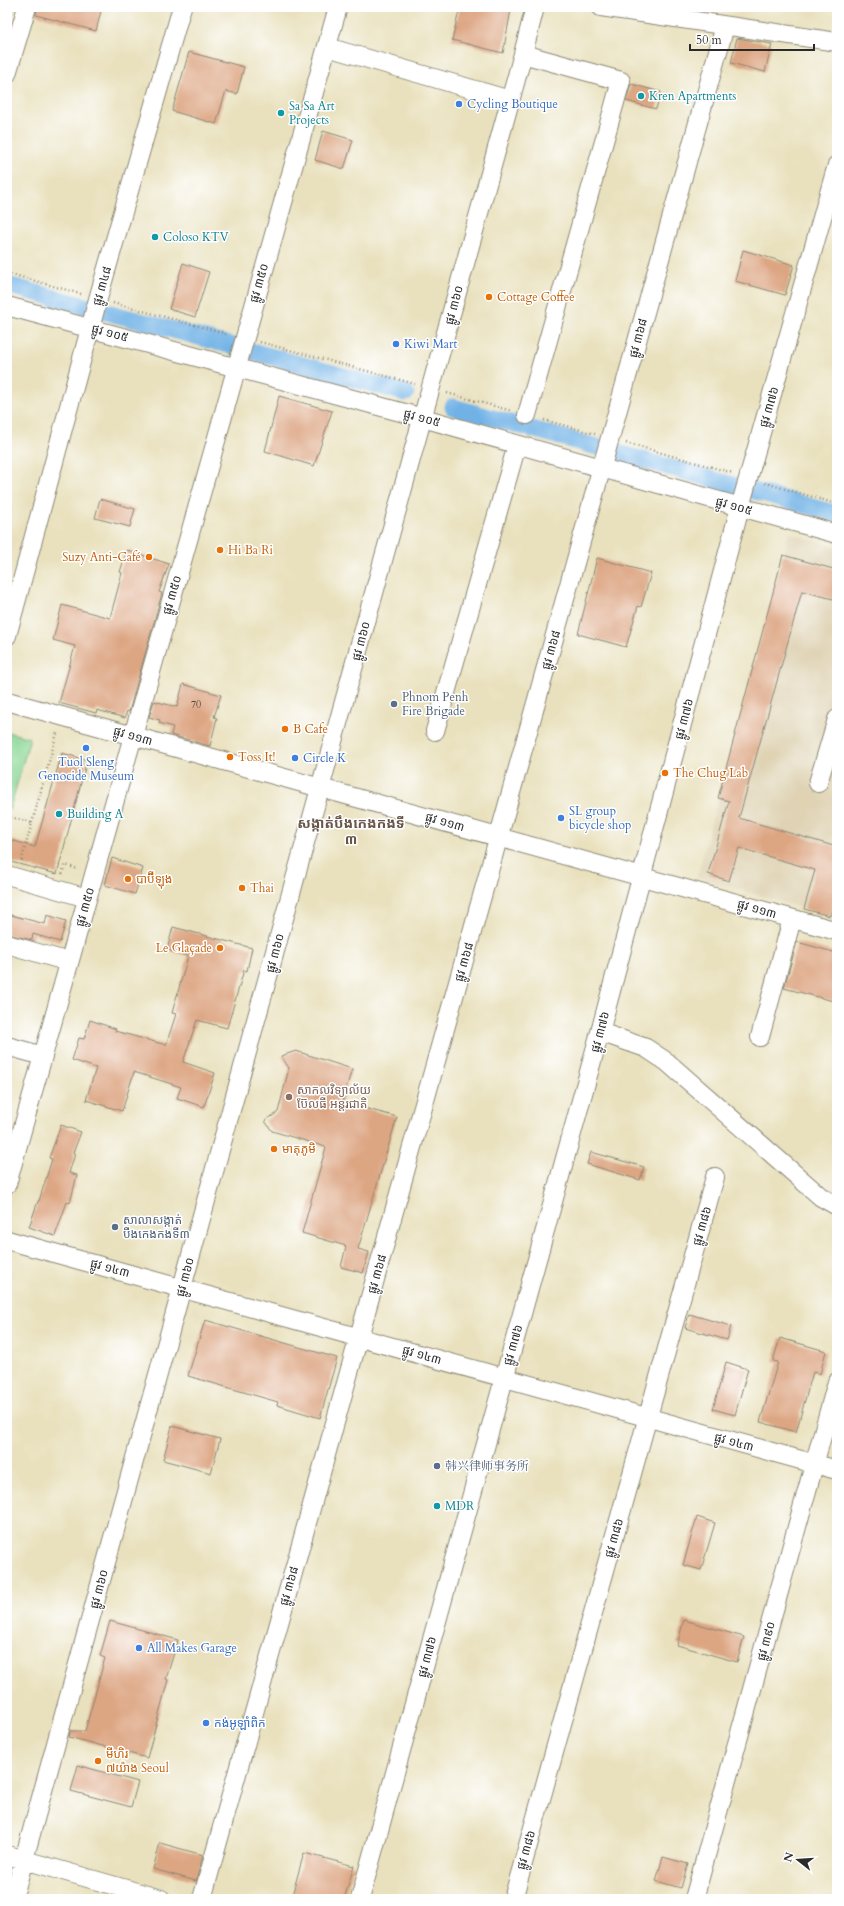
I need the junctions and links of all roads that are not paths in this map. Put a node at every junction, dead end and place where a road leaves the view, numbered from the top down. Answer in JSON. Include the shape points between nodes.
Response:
{"nodes":[{"id":1,"x":27,"y":7,"type":"edge"},
{"id":2,"x":182,"y":7,"type":"edge"},
{"id":3,"x":338,"y":7,"type":"edge"},
{"id":4,"x":535,"y":7,"type":"edge"},
{"id":5,"x":601,"y":7,"type":"edge"},
{"id":6,"x":725,"y":26,"type":"junction"},
{"id":7,"x":837,"y":42,"type":"edge"},
{"id":8,"x":327,"y":47,"type":"junction"},
{"id":9,"x":523,"y":54,"type":"junction"},
{"id":10,"x":7,"y":74,"type":"edge"},
{"id":11,"x":510,"y":100,"type":"junction"},
{"id":12,"x":837,"y":165,"type":"edge"},
{"id":13,"x":7,"y":306,"type":"edge"},
{"id":14,"x":91,"y":323,"type":"junction"},
{"id":15,"x":237,"y":363,"type":"junction"},
{"id":16,"x":424,"y":413,"type":"junction"},
{"id":17,"x":527,"y":415,"type":"road end"},
{"id":18,"x":517,"y":445,"type":"junction"},
{"id":19,"x":604,"y":463,"type":"junction"},
{"id":20,"x":741,"y":502,"type":"junction"},
{"id":21,"x":837,"y":534,"type":"edge"},
{"id":22,"x":7,"y":636,"type":"edge"},
{"id":23,"x":7,"y":701,"type":"edge"},
{"id":24,"x":837,"y":719,"type":"edge"},
{"id":25,"x":435,"y":731,"type":"dead end"},
{"id":26,"x":133,"y":736,"type":"junction"},
{"id":27,"x":818,"y":783,"type":"dead end"},
{"id":28,"x":320,"y":788,"type":"junction"},
{"id":29,"x":499,"y":838,"type":"junction"},
{"id":30,"x":13,"y":871,"type":"edge"},
{"id":31,"x":642,"y":877,"type":"junction"},
{"id":32,"x":87,"y":898,"type":"junction"},
{"id":33,"x":792,"y":919,"type":"junction"},
{"id":34,"x":837,"y":931,"type":"edge"},
{"id":35,"x":7,"y":944,"type":"edge"},
{"id":36,"x":69,"y":962,"type":"junction"},
{"id":37,"x":600,"y":1032,"type":"junction"},
{"id":38,"x":760,"y":1037,"type":"dead end"},
{"id":39,"x":7,"y":1046,"type":"edge"},
{"id":40,"x":43,"y":1056,"type":"junction"},
{"id":41,"x":716,"y":1177,"type":"dead end"},
{"id":42,"x":7,"y":1184,"type":"edge"},
{"id":43,"x":837,"y":1206,"type":"edge"},
{"id":44,"x":7,"y":1240,"type":"edge"},
{"id":45,"x":182,"y":1288,"type":"junction"},
{"id":46,"x":359,"y":1337,"type":"junction"},
{"id":47,"x":504,"y":1378,"type":"junction"},
{"id":48,"x":837,"y":1382,"type":"edge"},
{"id":49,"x":648,"y":1418,"type":"junction"},
{"id":50,"x":814,"y":1464,"type":"junction"},
{"id":51,"x":837,"y":1470,"type":"edge"},
{"id":52,"x":7,"y":1855,"type":"edge"},
{"id":53,"x":24,"y":1860,"type":"junction"},
{"id":54,"x":13,"y":1899,"type":"edge"},
{"id":55,"x":161,"y":1899,"type":"edge"},
{"id":56,"x":202,"y":1899,"type":"edge"},
{"id":57,"x":360,"y":1899,"type":"edge"},
{"id":58,"x":513,"y":1899,"type":"edge"},
{"id":59,"x":694,"y":1899,"type":"edge"}],
"edges":[{"from":1,"to":10,"type":"street"},
{"from":2,"to":14,"type":"street","name":"ផ្លូវ ៣៤៨"},
{"from":3,"to":8,"type":"street","name":"ផ្លូវ ៣៥០"},
{"from":4,"to":9,"type":"street","name":"ផ្លូវ ៣៦០"},
{"from":5,"to":6,"type":"street"},
{"from":6,"to":7,"type":"street"},
{"from":6,"to":19,"type":"street","name":"ផ្លូវ ៣៦៨"},
{"from":8,"to":11,"type":"street"},
{"from":8,"to":15,"type":"street","name":"ផ្លូវ ៣៥០"},
{"from":9,"to":11,"type":"street","name":"ផ្លូវ ៣៦០"},
{"from":9,"to":17,"type":"street","via":[[621,81]]},
{"from":11,"to":16,"type":"street","name":"ផ្លូវ ៣៦០"},
{"from":12,"to":20,"type":"street","name":"ផ្លូវ ៣៧៦"},
{"from":13,"to":14,"type":"street","name":"ផ្លូវ ១០៥"},
{"from":14,"to":15,"type":"street","name":"ផ្លូវ ១០៥"},
{"from":14,"to":22,"type":"street","name":"ផ្លូវ ៣៤៨"},
{"from":15,"to":16,"type":"street","name":"ផ្លូវ ១០៥"},
{"from":15,"to":26,"type":"street","name":"ផ្លូវ ៣៥០"},
{"from":16,"to":18,"type":"street","name":"ផ្លូវ ១០៥"},
{"from":16,"to":28,"type":"street","name":"ផ្លូវ ៣៦០"},
{"from":18,"to":19,"type":"street","name":"ផ្លូវ ១០៥"},
{"from":18,"to":25,"type":"street"},
{"from":19,"to":20,"type":"street","name":"ផ្លូវ ១០៥"},
{"from":19,"to":29,"type":"street","name":"ផ្លូវ ៣៦៨"},
{"from":20,"to":21,"type":"street","name":"ផ្លូវ ១០៥"},
{"from":20,"to":31,"type":"street","name":"ផ្លូវ ៣៧៦"},
{"from":23,"to":26,"type":"street","name":"ផ្លូវ ១១៣"},
{"from":24,"to":27,"type":"street"},
{"from":26,"to":28,"type":"street","name":"ផ្លូវ ១១៣"},
{"from":26,"to":32,"type":"street","name":"ផ្លូវ ៣៥០"},
{"from":28,"to":29,"type":"street","name":"ផ្លូវ ១១៣"},
{"from":28,"to":45,"type":"street","name":"ផ្លូវ ៣៦០"},
{"from":29,"to":31,"type":"street","name":"ផ្លូវ ១១៣"},
{"from":29,"to":46,"type":"street","name":"ផ្លូវ ៣៦៨"},
{"from":30,"to":32,"type":"street"},
{"from":31,"to":33,"type":"street","name":"ផ្លូវ ១១៣"},
{"from":31,"to":37,"type":"street","name":"ផ្លូវ ៣៧៦"},
{"from":32,"to":36,"type":"street","name":"ផ្លូវ ៣៥០"},
{"from":33,"to":34,"type":"street","name":"ផ្លូវ ១១៣"},
{"from":33,"to":38,"type":"street"},
{"from":35,"to":36,"type":"street"},
{"from":36,"to":40,"type":"street","name":"ផ្លូវ ៣៥០"},
{"from":37,"to":43,"type":"street","via":[[646,1048],[667,1062],[821,1197]]},
{"from":37,"to":47,"type":"street","name":"ផ្លូវ ៣៧៦"},
{"from":39,"to":40,"type":"street"},
{"from":40,"to":42,"type":"street","name":"ផ្លូវ ៣៥០"},
{"from":41,"to":49,"type":"street","name":"ផ្លូវ ៣៨៦"},
{"from":44,"to":45,"type":"street","name":"ផ្លូវ ១៤៣"},
{"from":45,"to":46,"type":"street","name":"ផ្លូវ ១៤៣"},
{"from":45,"to":53,"type":"street","name":"ផ្លូវ ៣៦០"},
{"from":46,"to":47,"type":"street","name":"ផ្លូវ ១៤៣"},
{"from":46,"to":56,"type":"street","name":"ផ្លូវ ៣៦៨"},
{"from":47,"to":49,"type":"street","name":"ផ្លូវ ១៤៣"},
{"from":47,"to":57,"type":"street","name":"ផ្លូវ ៣៧៦"},
{"from":48,"to":50,"type":"street","name":"ផ្លូវ ៣៩០"},
{"from":49,"to":50,"type":"street","name":"ផ្លូវ ១៤៣"},
{"from":49,"to":58,"type":"street","name":"ផ្លូវ ៣៨៦"},
{"from":50,"to":51,"type":"street","name":"ផ្លូវ ១៤៣"},
{"from":50,"to":59,"type":"street","name":"ផ្លូវ ៣៩០"},
{"from":52,"to":53,"type":"street"},
{"from":53,"to":54,"type":"street","name":"ផ្លូវ ៣៦០"},
{"from":53,"to":55,"type":"street"}]}
